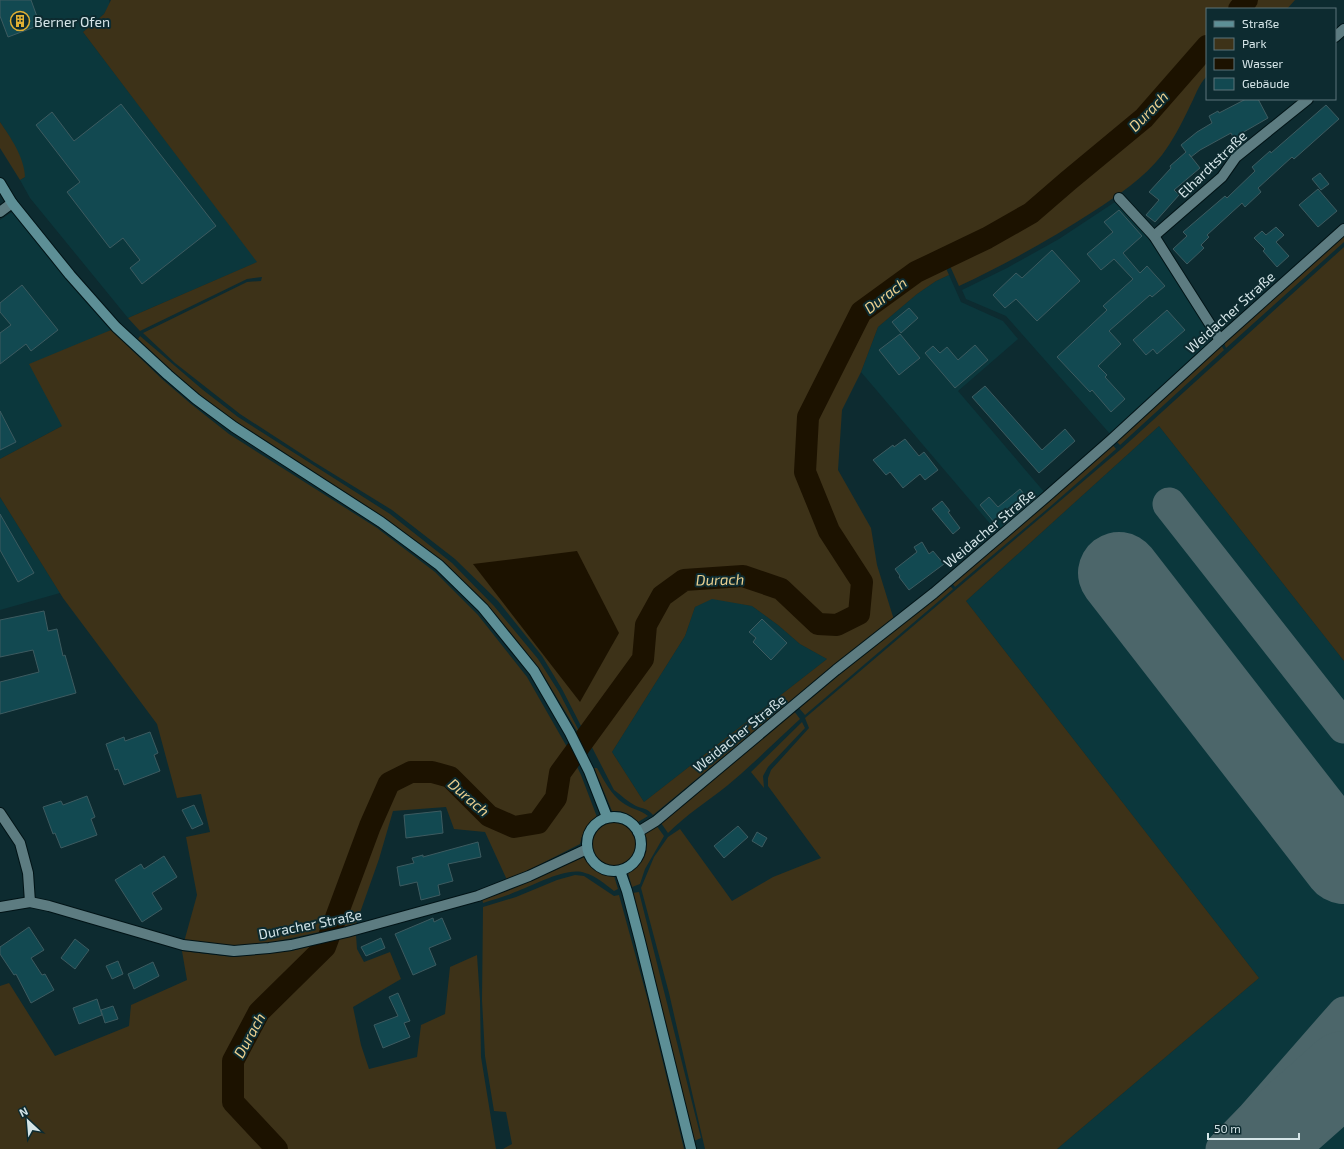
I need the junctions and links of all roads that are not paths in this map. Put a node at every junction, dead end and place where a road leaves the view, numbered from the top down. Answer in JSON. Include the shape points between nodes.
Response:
{"nodes":[{"id":1,"x":1344,"y":29,"type":"edge"},
{"id":2,"x":1336,"y":36,"type":"edge"},
{"id":3,"x":1307,"y":100,"type":"edge"},
{"id":4,"x":0,"y":183,"type":"edge"},
{"id":5,"x":1119,"y":198,"type":"dead end"},
{"id":6,"x":12,"y":203,"type":"junction"},
{"id":7,"x":0,"y":212,"type":"edge"},
{"id":8,"x":1344,"y":229,"type":"edge"},
{"id":9,"x":1154,"y":236,"type":"junction"},
{"id":10,"x":1220,"y":340,"type":"junction"},
{"id":11,"x":0,"y":813,"type":"edge"},
{"id":12,"x":608,"y":817,"type":"junction"},
{"id":13,"x":638,"y":832,"type":"junction"},
{"id":14,"x":587,"y":849,"type":"junction"},
{"id":15,"x":620,"y":871,"type":"junction"},
{"id":16,"x":30,"y":902,"type":"junction"},
{"id":17,"x":0,"y":907,"type":"edge"},
{"id":18,"x":691,"y":1149,"type":"edge"}],
"edges":[{"from":1,"to":2,"type":"street"},
{"from":3,"to":9,"type":"street","name":"Elhardtstraße","via":[[1236,157],[1222,177]]},
{"from":4,"to":6,"type":"street"},
{"from":5,"to":9,"type":"street"},
{"from":6,"to":7,"type":"street"},
{"from":6,"to":12,"type":"street","via":[[116,327],[196,399],[234,428],[381,522],[440,565],[483,608],[534,671],[570,733]]},
{"from":8,"to":10,"type":"street","name":"Weidacher Straße"},
{"from":9,"to":10,"type":"street"},
{"from":10,"to":13,"type":"street","name":"Weidacher Straße","via":[[1106,445],[934,593],[836,670],[656,821]]},
{"from":11,"to":16,"type":"street","via":[[20,843],[28,873]]},
{"from":12,"to":13,"type":"street","via":[[625,819],[633,824]]},
{"from":12,"to":14,"type":"street","via":[[593,826],[587,837]]},
{"from":13,"to":15,"type":"street","via":[[641,848],[638,856]]},
{"from":14,"to":15,"type":"street","via":[[590,858],[602,869]]},
{"from":14,"to":16,"type":"street","name":"Duracher Straße","via":[[478,896],[291,945],[234,951],[183,945]]},
{"from":15,"to":18,"type":"street"},
{"from":16,"to":17,"type":"street","name":"Duracher Straße"}]}
